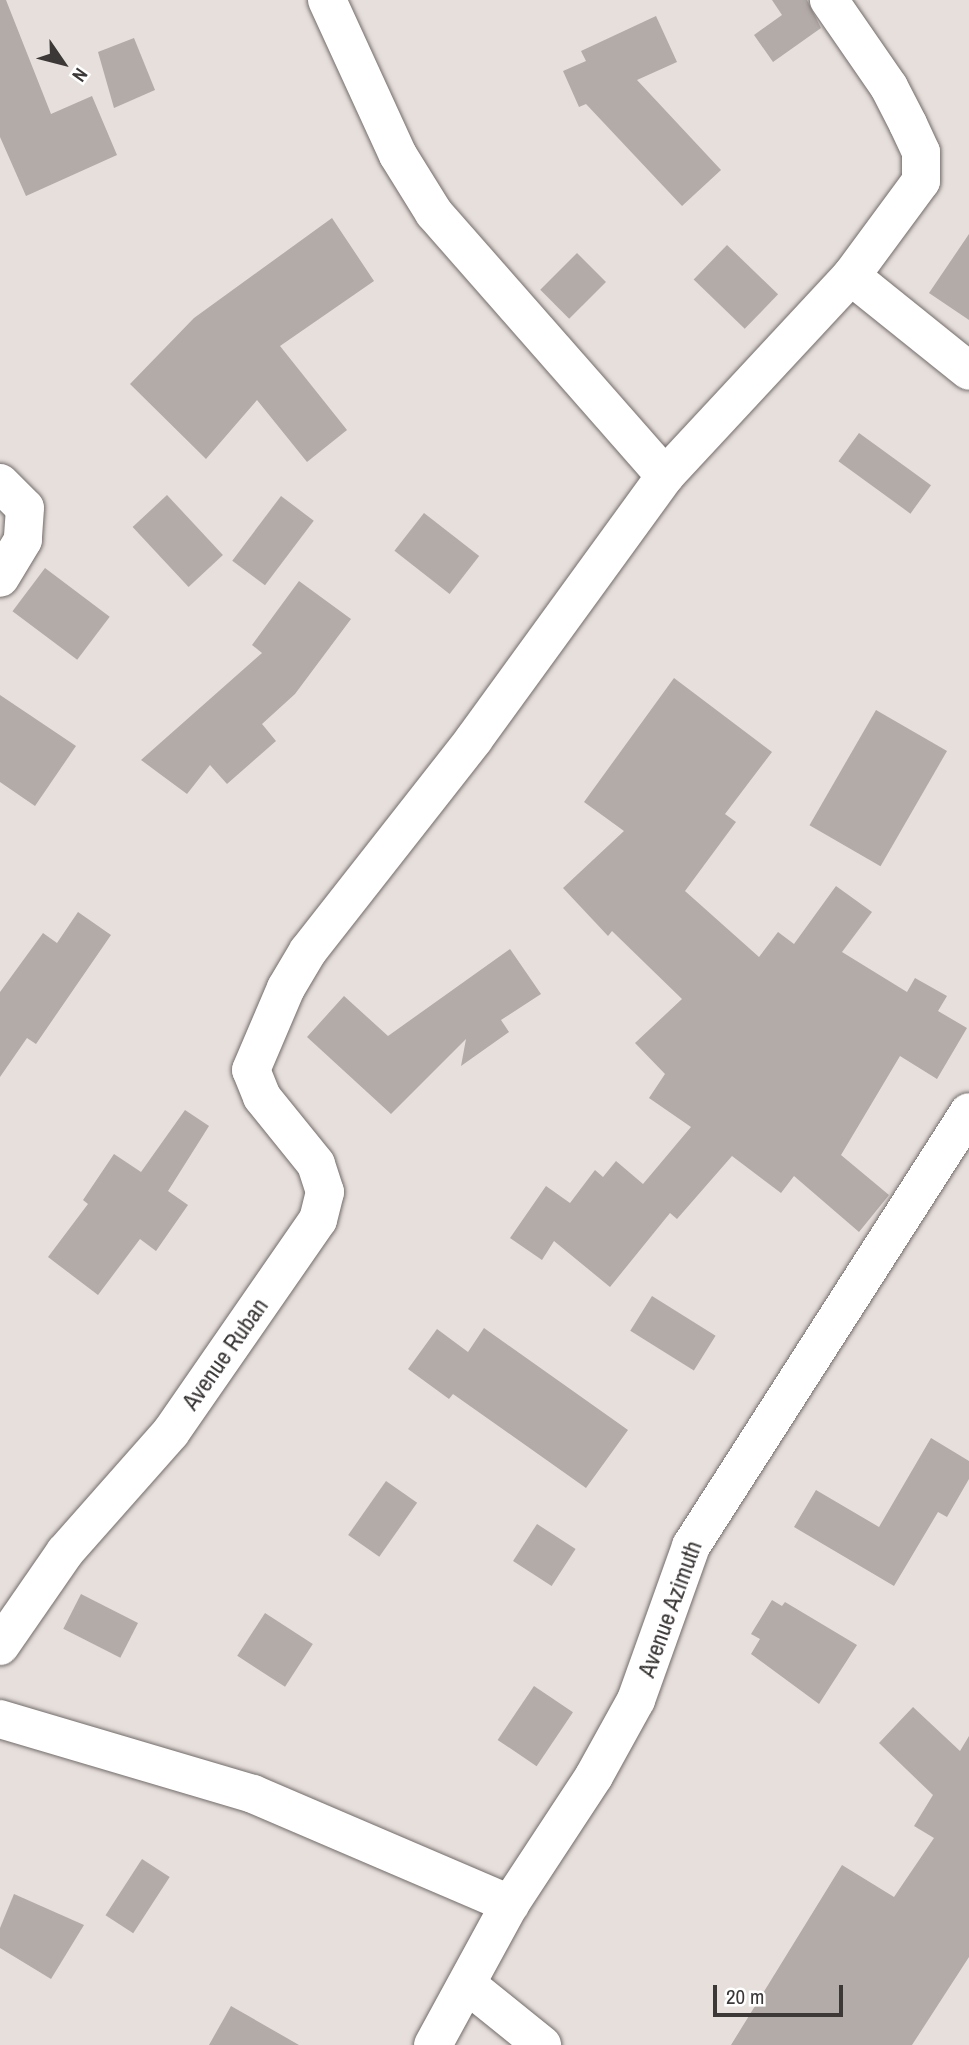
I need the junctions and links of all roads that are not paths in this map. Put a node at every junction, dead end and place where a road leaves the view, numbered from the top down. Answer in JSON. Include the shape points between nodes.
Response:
{"nodes":[{"id":1,"x":327,"y":0,"type":"edge"},
{"id":2,"x":829,"y":0,"type":"edge"},
{"id":3,"x":851,"y":276,"type":"junction"},
{"id":4,"x":969,"y":372,"type":"edge"},
{"id":5,"x":665,"y":476,"type":"junction"},
{"id":6,"x":0,"y":483,"type":"edge"},
{"id":7,"x":0,"y":578,"type":"edge"},
{"id":8,"x":969,"y":1112,"type":"edge"},
{"id":9,"x":0,"y":1646,"type":"edge"},
{"id":10,"x":0,"y":1719,"type":"edge"},
{"id":11,"x":510,"y":1904,"type":"junction"},
{"id":12,"x":468,"y":1986,"type":"junction"},
{"id":13,"x":433,"y":2045,"type":"edge"},
{"id":14,"x":542,"y":2045,"type":"edge"}],
"edges":[{"from":1,"to":5,"type":"street","via":[[398,155],[434,213]]},
{"from":2,"to":3,"type":"street","name":"Avenue Ruban","via":[[889,88],[921,152],[923,169],[915,191]]},
{"from":3,"to":4,"type":"street"},
{"from":3,"to":5,"type":"street","name":"Avenue Ruban"},
{"from":5,"to":9,"type":"street","name":"Avenue Ruban","via":[[474,739],[330,918],[286,988],[251,1070],[253,1084],[316,1164],[325,1192],[318,1220],[171,1432],[65,1552]]},
{"from":6,"to":7,"type":"street","via":[[25,508],[23,540]]},
{"from":8,"to":11,"type":"street","name":"Avenue Azimuth","via":[[856,1295],[711,1510],[691,1546],[636,1700],[594,1776]]},
{"from":10,"to":11,"type":"street","via":[[253,1794]]},
{"from":11,"to":12,"type":"street","name":"Avenue Azimuth"},
{"from":12,"to":13,"type":"street","name":"Avenue Azimuth"},
{"from":12,"to":14,"type":"street"}]}
